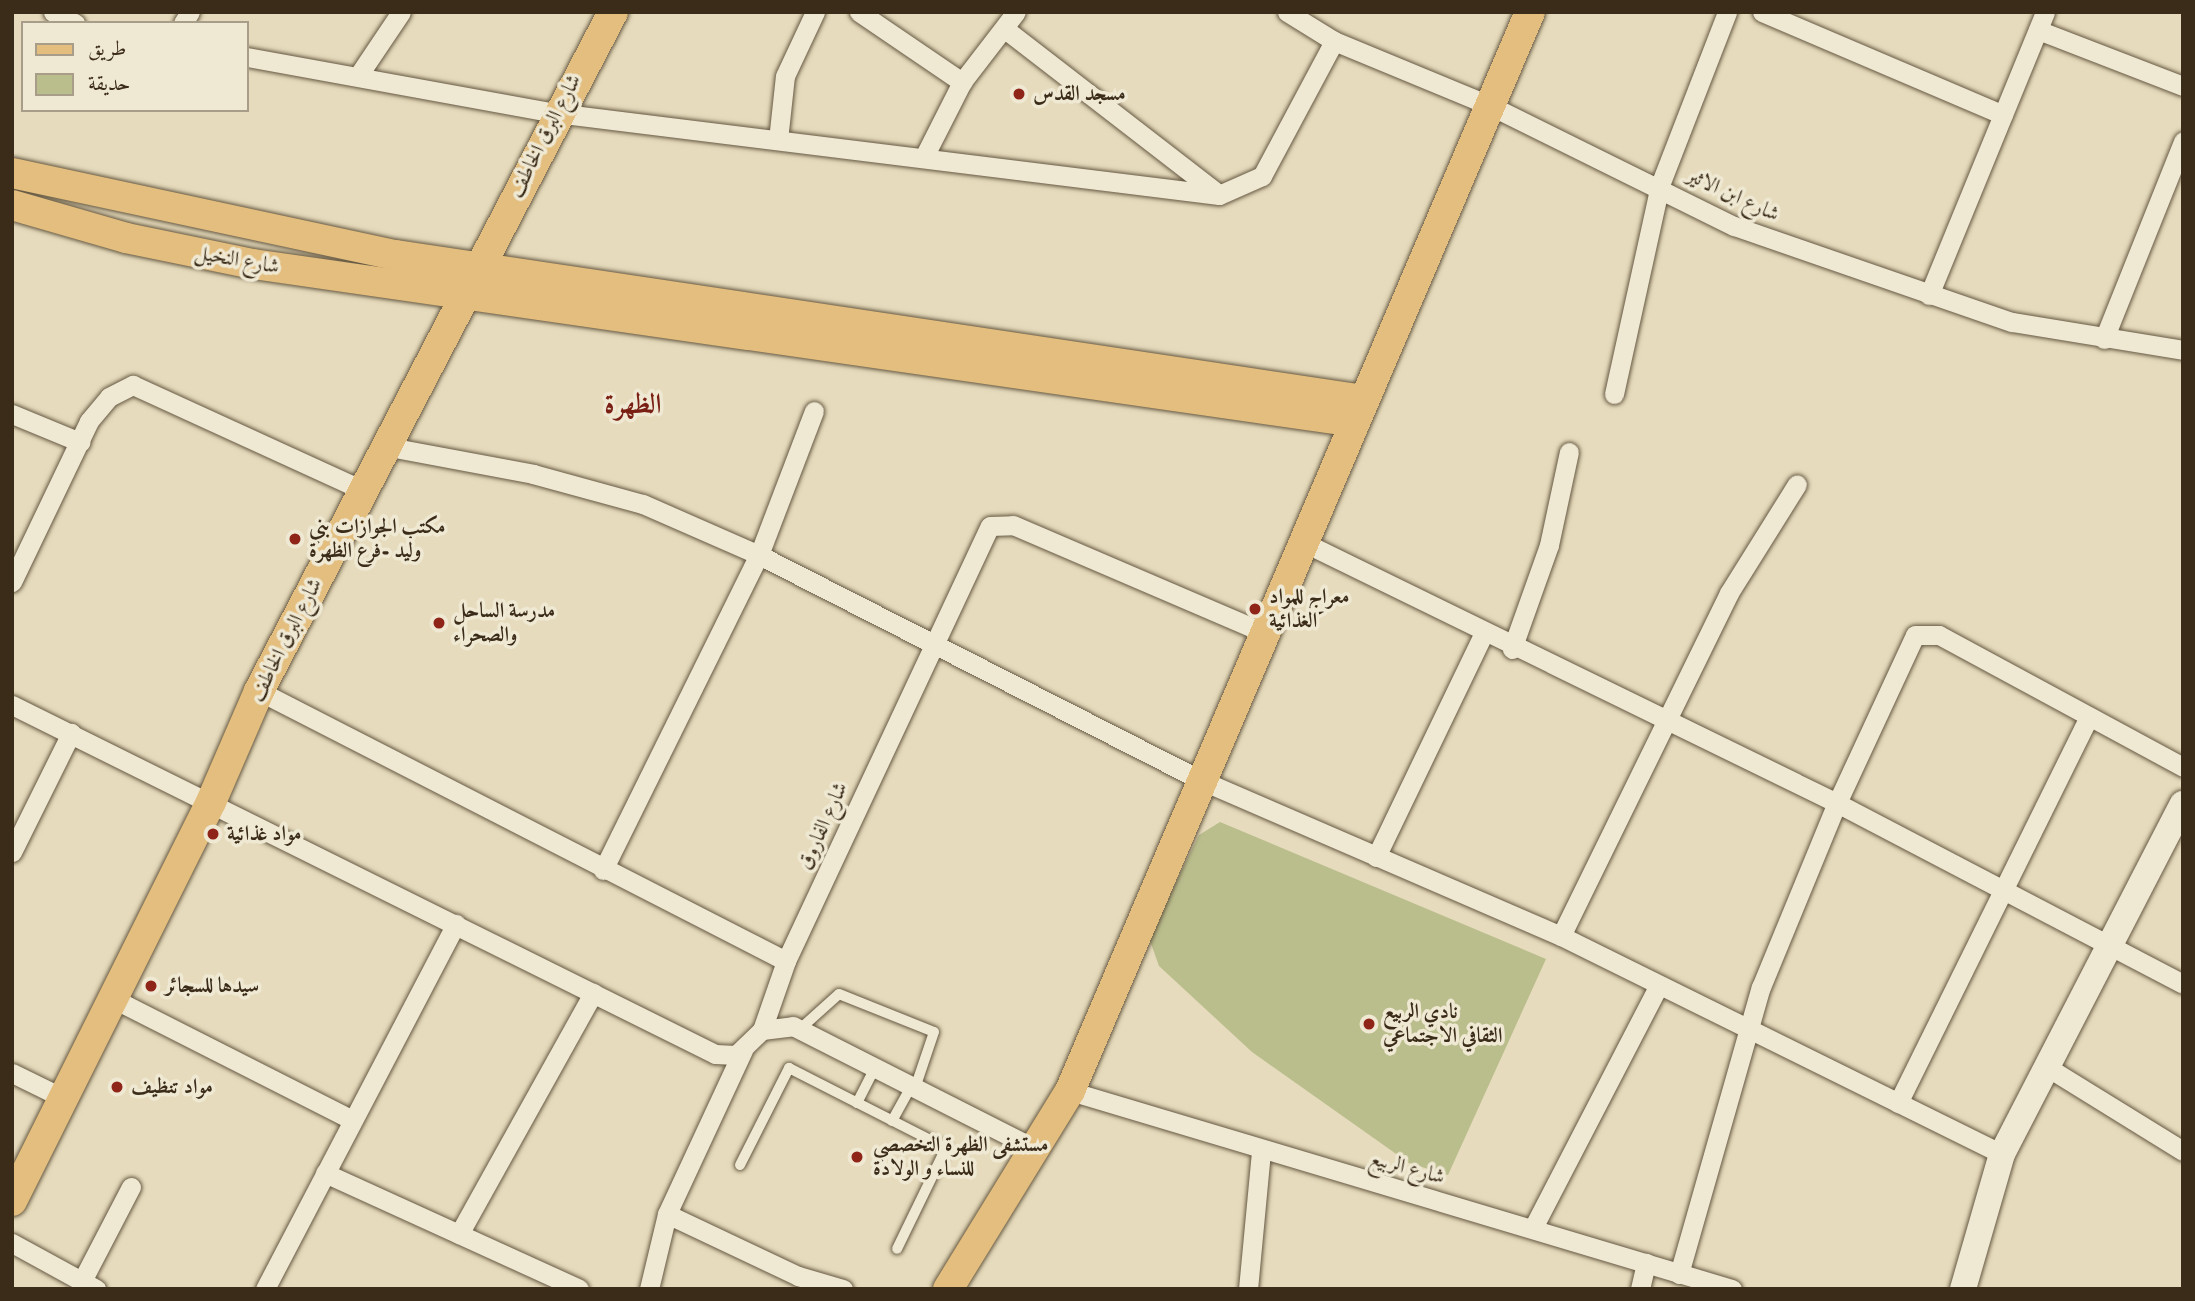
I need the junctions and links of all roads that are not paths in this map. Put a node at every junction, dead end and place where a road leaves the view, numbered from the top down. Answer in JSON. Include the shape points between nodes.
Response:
{"nodes":[{"id":1,"x":53,"y":12,"type":"edge"},
{"id":2,"x":401,"y":12,"type":"edge"},
{"id":3,"x":613,"y":12,"type":"edge"},
{"id":4,"x":815,"y":12,"type":"edge"},
{"id":5,"x":859,"y":12,"type":"edge"},
{"id":6,"x":1016,"y":12,"type":"edge"},
{"id":7,"x":1287,"y":12,"type":"edge"},
{"id":8,"x":1530,"y":12,"type":"edge"},
{"id":9,"x":1727,"y":12,"type":"edge"},
{"id":10,"x":1762,"y":12,"type":"edge"},
{"id":11,"x":71,"y":21,"type":"edge"},
{"id":12,"x":2041,"y":21,"type":"edge"},
{"id":13,"x":1005,"y":29,"type":"junction"},
{"id":14,"x":1334,"y":41,"type":"junction"},
{"id":15,"x":248,"y":58,"type":"edge"},
{"id":16,"x":358,"y":76,"type":"junction"},
{"id":17,"x":962,"y":82,"type":"junction"},
{"id":18,"x":2183,"y":86,"type":"edge"},
{"id":19,"x":1493,"y":107,"type":"junction"},
{"id":20,"x":556,"y":113,"type":"junction"},
{"id":21,"x":2003,"y":115,"type":"junction"},
{"id":22,"x":778,"y":140,"type":"junction"},
{"id":23,"x":2183,"y":141,"type":"edge"},
{"id":24,"x":925,"y":155,"type":"junction"},
{"id":25,"x":12,"y":173,"type":"edge"},
{"id":26,"x":1660,"y":185,"type":"junction"},
{"id":27,"x":1219,"y":195,"type":"junction"},
{"id":28,"x":12,"y":205,"type":"edge"},
{"id":29,"x":479,"y":266,"type":"junction"},
{"id":30,"x":466,"y":294,"type":"junction"},
{"id":31,"x":1928,"y":295,"type":"junction"},
{"id":32,"x":2104,"y":339,"type":"junction"},
{"id":33,"x":2183,"y":350,"type":"edge"},
{"id":34,"x":1614,"y":394,"type":"dead end"},
{"id":35,"x":814,"y":411,"type":"dead end"},
{"id":36,"x":1360,"y":411,"type":"junction"},
{"id":37,"x":12,"y":414,"type":"edge"},
{"id":38,"x":80,"y":442,"type":"junction"},
{"id":39,"x":384,"y":446,"type":"junction"},
{"id":40,"x":1569,"y":452,"type":"dead end"},
{"id":41,"x":1797,"y":484,"type":"dead end"},
{"id":42,"x":364,"y":491,"type":"junction"},
{"id":43,"x":1304,"y":543,"type":"junction"},
{"id":44,"x":759,"y":555,"type":"junction"},
{"id":45,"x":12,"y":582,"type":"edge"},
{"id":46,"x":1265,"y":633,"type":"junction"},
{"id":47,"x":1483,"y":635,"type":"junction"},
{"id":48,"x":930,"y":643,"type":"junction"},
{"id":49,"x":1512,"y":649,"type":"junction"},
{"id":50,"x":258,"y":691,"type":"junction"},
{"id":51,"x":12,"y":705,"type":"edge"},
{"id":52,"x":2089,"y":717,"type":"junction"},
{"id":53,"x":1664,"y":720,"type":"junction"},
{"id":54,"x":71,"y":733,"type":"junction"},
{"id":55,"x":2183,"y":767,"type":"edge"},
{"id":56,"x":1203,"y":781,"type":"junction"},
{"id":57,"x":211,"y":802,"type":"junction"},
{"id":58,"x":1836,"y":803,"type":"junction"},
{"id":59,"x":2183,"y":804,"type":"edge"},
{"id":60,"x":12,"y":852,"type":"edge"},
{"id":61,"x":1376,"y":858,"type":"junction"},
{"id":62,"x":603,"y":870,"type":"junction"},
{"id":63,"x":2003,"y":890,"type":"junction"},
{"id":64,"x":456,"y":924,"type":"junction"},
{"id":65,"x":1562,"y":936,"type":"junction"},
{"id":66,"x":2110,"y":945,"type":"junction"},
{"id":67,"x":786,"y":961,"type":"junction"},
{"id":68,"x":2183,"y":984,"type":"edge"},
{"id":69,"x":1659,"y":985,"type":"junction"},
{"id":70,"x":593,"y":993,"type":"junction"},
{"id":71,"x":112,"y":998,"type":"junction"},
{"id":72,"x":800,"y":1029,"type":"junction"},
{"id":73,"x":1749,"y":1029,"type":"junction"},
{"id":74,"x":762,"y":1030,"type":"junction"},
{"id":75,"x":743,"y":1050,"type":"junction"},
{"id":76,"x":2047,"y":1067,"type":"junction"},
{"id":77,"x":875,"y":1068,"type":"junction"},
{"id":78,"x":12,"y":1073,"type":"edge"},
{"id":79,"x":913,"y":1087,"type":"junction"},
{"id":80,"x":1070,"y":1091,"type":"junction"},
{"id":81,"x":62,"y":1098,"type":"junction"},
{"id":82,"x":857,"y":1103,"type":"junction"},
{"id":83,"x":1898,"y":1103,"type":"junction"},
{"id":84,"x":352,"y":1120,"type":"junction"},
{"id":85,"x":892,"y":1121,"type":"junction"},
{"id":86,"x":1037,"y":1150,"type":"junction"},
{"id":87,"x":2183,"y":1151,"type":"edge"},
{"id":88,"x":1261,"y":1152,"type":"junction"},
{"id":89,"x":2002,"y":1154,"type":"junction"},
{"id":90,"x":740,"y":1165,"type":"dead end"},
{"id":91,"x":325,"y":1173,"type":"junction"},
{"id":92,"x":131,"y":1187,"type":"dead end"},
{"id":93,"x":12,"y":1201,"type":"edge"},
{"id":94,"x":667,"y":1214,"type":"junction"},
{"id":95,"x":1534,"y":1226,"type":"junction"},
{"id":96,"x":459,"y":1234,"type":"junction"},
{"id":97,"x":12,"y":1244,"type":"edge"},
{"id":98,"x":897,"y":1249,"type":"dead end"},
{"id":99,"x":1646,"y":1263,"type":"junction"},
{"id":100,"x":1679,"y":1274,"type":"junction"},
{"id":101,"x":798,"y":1282,"type":"edge"},
{"id":102,"x":89,"y":1285,"type":"edge"},
{"id":103,"x":265,"y":1289,"type":"edge"},
{"id":104,"x":579,"y":1289,"type":"edge"},
{"id":105,"x":649,"y":1289,"type":"edge"},
{"id":106,"x":843,"y":1289,"type":"edge"},
{"id":107,"x":948,"y":1289,"type":"edge"},
{"id":108,"x":1248,"y":1289,"type":"edge"},
{"id":109,"x":1640,"y":1289,"type":"edge"},
{"id":110,"x":1732,"y":1289,"type":"edge"},
{"id":111,"x":1963,"y":1289,"type":"edge"}],
"edges":[{"from":1,"to":11,"type":"street"},
{"from":2,"to":16,"type":"street"},
{"from":3,"to":20,"type":"main road","name":"شارع البرق الخاطف"},
{"from":4,"to":22,"type":"street","via":[[785,76]]},
{"from":5,"to":17,"type":"street"},
{"from":6,"to":13,"type":"street"},
{"from":7,"to":14,"type":"street","name":"شارع ابن الاثير"},
{"from":8,"to":19,"type":"main road"},
{"from":9,"to":26,"type":"street"},
{"from":10,"to":21,"type":"street"},
{"from":12,"to":18,"type":"street"},
{"from":12,"to":21,"type":"street"},
{"from":13,"to":17,"type":"street"},
{"from":13,"to":27,"type":"street"},
{"from":14,"to":19,"type":"street","name":"شارع ابن الاثير"},
{"from":14,"to":27,"type":"street","via":[[1262,176]]},
{"from":15,"to":16,"type":"street"},
{"from":16,"to":20,"type":"street"},
{"from":17,"to":24,"type":"street"},
{"from":19,"to":26,"type":"street","name":"شارع ابن الاثير"},
{"from":19,"to":36,"type":"main road"},
{"from":20,"to":22,"type":"street"},
{"from":20,"to":29,"type":"main road","name":"شارع البرق الخاطف"},
{"from":21,"to":31,"type":"street"},
{"from":22,"to":24,"type":"street"},
{"from":23,"to":32,"type":"street"},
{"from":24,"to":27,"type":"street"},
{"from":25,"to":29,"type":"main road","via":[[259,230]]},
{"from":26,"to":31,"type":"street","name":"شارع ابن الاثير","via":[[1734,226]]},
{"from":26,"to":34,"type":"street"},
{"from":28,"to":30,"type":"main road","name":"شارع النخيل","via":[[196,254]]},
{"from":29,"to":30,"type":"main road","name":"شارع البرق الخاطف"},
{"from":29,"to":36,"type":"main road"},
{"from":30,"to":36,"type":"main road","name":"شارع النخيل"},
{"from":30,"to":39,"type":"main road","name":"شارع البرق الخاطف"},
{"from":31,"to":32,"type":"street","name":"شارع ابن الاثير","via":[[2012,322]]},
{"from":32,"to":33,"type":"street","name":"شارع ابن الاثير"},
{"from":35,"to":44,"type":"street"},
{"from":36,"to":43,"type":"main road"},
{"from":37,"to":38,"type":"street"},
{"from":38,"to":42,"type":"street","via":[[109,397],[133,386]]},
{"from":38,"to":45,"type":"street"},
{"from":39,"to":42,"type":"main road","name":"شارع البرق الخاطف"},
{"from":39,"to":44,"type":"street","via":[[590,486]]},
{"from":40,"to":49,"type":"street","via":[[1549,545]]},
{"from":41,"to":53,"type":"street","via":[[1730,593]]},
{"from":42,"to":50,"type":"main road","name":"شارع البرق الخاطف"},
{"from":43,"to":46,"type":"main road"},
{"from":43,"to":47,"type":"street"},
{"from":44,"to":48,"type":"street"},
{"from":44,"to":62,"type":"street"},
{"from":46,"to":48,"type":"street","name":"شارع الفاروق","via":[[1013,524],[997,523],[980,538]]},
{"from":46,"to":56,"type":"main road"},
{"from":47,"to":49,"type":"street"},
{"from":47,"to":61,"type":"street"},
{"from":48,"to":56,"type":"street"},
{"from":48,"to":67,"type":"street","name":"شارع الفاروق"},
{"from":49,"to":53,"type":"street"},
{"from":50,"to":57,"type":"main road","name":"شارع البرق الخاطف"},
{"from":50,"to":62,"type":"street"},
{"from":51,"to":54,"type":"street"},
{"from":52,"to":55,"type":"street"},
{"from":52,"to":58,"type":"street","via":[[1939,635],[1915,635]]},
{"from":52,"to":63,"type":"street"},
{"from":53,"to":58,"type":"street"},
{"from":53,"to":65,"type":"street"},
{"from":54,"to":57,"type":"street"},
{"from":54,"to":60,"type":"street"},
{"from":56,"to":61,"type":"street"},
{"from":56,"to":80,"type":"main road"},
{"from":57,"to":64,"type":"street"},
{"from":57,"to":71,"type":"main road","name":"شارع البرق الخاطف"},
{"from":58,"to":63,"type":"street"},
{"from":58,"to":73,"type":"street"},
{"from":59,"to":66,"type":"main road"},
{"from":61,"to":65,"type":"street"},
{"from":62,"to":67,"type":"street"},
{"from":63,"to":66,"type":"street"},
{"from":63,"to":83,"type":"street"},
{"from":64,"to":70,"type":"street"},
{"from":64,"to":84,"type":"street"},
{"from":65,"to":69,"type":"street"},
{"from":66,"to":68,"type":"street"},
{"from":66,"to":76,"type":"main road"},
{"from":67,"to":74,"type":"street","name":"شارع الفاروق"},
{"from":69,"to":73,"type":"street"},
{"from":69,"to":95,"type":"street"},
{"from":70,"to":75,"type":"street","via":[[715,1054]]},
{"from":70,"to":96,"type":"street"},
{"from":71,"to":81,"type":"main road","name":"شارع البرق الخاطف"},
{"from":71,"to":84,"type":"street"},
{"from":72,"to":74,"type":"street","via":[[781,1024]]},
{"from":72,"to":77,"type":"street"},
{"from":72,"to":79,"type":"lane","via":[[839,994],[934,1032]]},
{"from":73,"to":83,"type":"street"},
{"from":73,"to":100,"type":"street"},
{"from":74,"to":75,"type":"street"},
{"from":75,"to":94,"type":"street"},
{"from":76,"to":87,"type":"street"},
{"from":76,"to":89,"type":"main road"},
{"from":77,"to":79,"type":"street"},
{"from":77,"to":82,"type":"lane"},
{"from":78,"to":81,"type":"street"},
{"from":79,"to":85,"type":"lane"},
{"from":79,"to":86,"type":"street"},
{"from":80,"to":86,"type":"main road"},
{"from":80,"to":88,"type":"street","name":"شارع الربيع"},
{"from":81,"to":93,"type":"main road","name":"شارع البرق الخاطف"},
{"from":82,"to":85,"type":"lane"},
{"from":82,"to":90,"type":"lane","via":[[789,1068]]},
{"from":83,"to":89,"type":"street"},
{"from":84,"to":91,"type":"street"},
{"from":85,"to":98,"type":"lane","via":[[946,1148]]},
{"from":86,"to":107,"type":"main road"},
{"from":88,"to":95,"type":"street","name":"شارع الربيع"},
{"from":88,"to":108,"type":"street"},
{"from":89,"to":111,"type":"main road"},
{"from":91,"to":96,"type":"street"},
{"from":91,"to":103,"type":"street"},
{"from":92,"to":102,"type":"street"},
{"from":94,"to":101,"type":"street"},
{"from":94,"to":105,"type":"street"},
{"from":95,"to":99,"type":"street","name":"شارع الربيع"},
{"from":96,"to":104,"type":"street"},
{"from":97,"to":102,"type":"street"},
{"from":99,"to":100,"type":"street","name":"شارع الربيع"},
{"from":99,"to":109,"type":"street"},
{"from":100,"to":110,"type":"street","name":"شارع الربيع"},
{"from":101,"to":106,"type":"street"}]}
